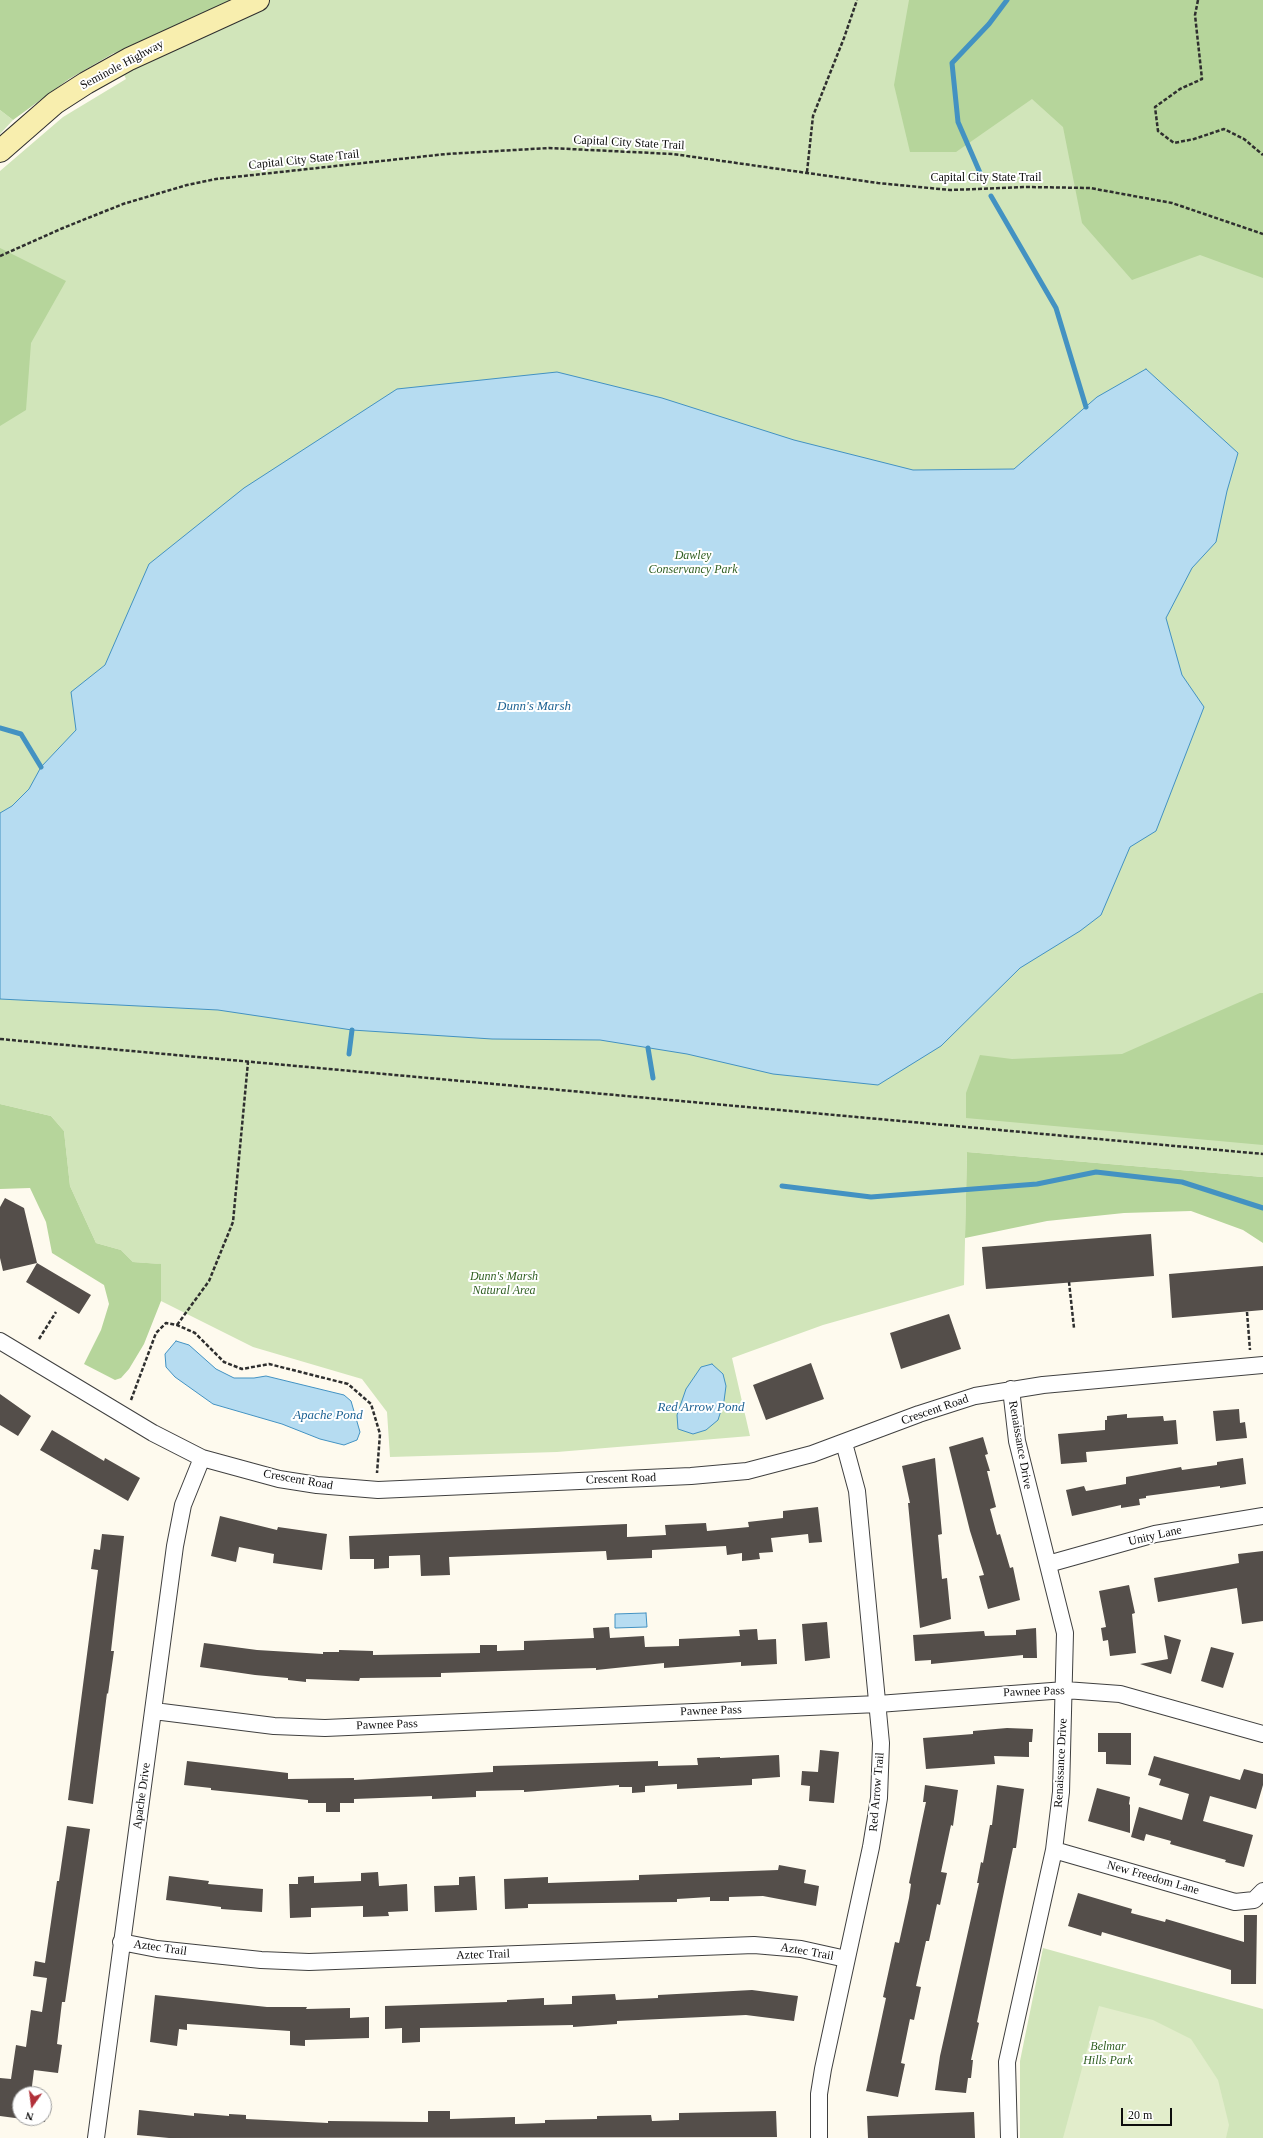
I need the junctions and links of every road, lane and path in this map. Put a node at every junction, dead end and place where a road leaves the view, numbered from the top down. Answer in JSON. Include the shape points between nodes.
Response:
{"nodes":[{"id":1,"x":258,"y":0,"type":"edge"},
{"id":2,"x":857,"y":0,"type":"edge"},
{"id":3,"x":1198,"y":0,"type":"edge"},
{"id":4,"x":0,"y":151,"type":"edge"},
{"id":5,"x":1263,"y":155,"type":"edge"},
{"id":6,"x":806,"y":172,"type":"junction"},
{"id":7,"x":1263,"y":234,"type":"edge"},
{"id":8,"x":0,"y":256,"type":"edge"},
{"id":9,"x":0,"y":1039,"type":"edge"},
{"id":10,"x":248,"y":1061,"type":"junction"},
{"id":11,"x":1263,"y":1154,"type":"edge"},
{"id":12,"x":1069,"y":1282,"type":"dead end"},
{"id":13,"x":56,"y":1312,"type":"dead end"},
{"id":14,"x":1247,"y":1312,"type":"dead end"},
{"id":15,"x":177,"y":1325,"type":"junction"},
{"id":16,"x":1074,"y":1328,"type":"dead end"},
{"id":17,"x":39,"y":1339,"type":"dead end"},
{"id":18,"x":0,"y":1341,"type":"edge"},
{"id":19,"x":1257,"y":1365,"type":"edge"},
{"id":20,"x":1011,"y":1389,"type":"junction"},
{"id":21,"x":122,"y":1415,"type":"junction"},
{"id":22,"x":844,"y":1443,"type":"junction"},
{"id":23,"x":202,"y":1458,"type":"junction"},
{"id":24,"x":378,"y":1490,"type":"junction"},
{"id":25,"x":1263,"y":1516,"type":"edge"},
{"id":26,"x":1048,"y":1564,"type":"junction"},
{"id":27,"x":1065,"y":1690,"type":"junction"},
{"id":28,"x":878,"y":1704,"type":"junction"},
{"id":29,"x":154,"y":1711,"type":"junction"},
{"id":30,"x":1263,"y":1734,"type":"edge"},
{"id":31,"x":1054,"y":1850,"type":"junction"},
{"id":32,"x":1258,"y":1896,"type":"edge"},
{"id":33,"x":121,"y":1942,"type":"junction"},
{"id":34,"x":846,"y":1959,"type":"junction"},
{"id":35,"x":96,"y":2138,"type":"edge"},
{"id":36,"x":819,"y":2138,"type":"edge"},
{"id":37,"x":1010,"y":2138,"type":"edge"}],
"edges":[{"from":1,"to":4,"type":"street","name":"Seminole Highway","via":[[129,59],[86,83],[55,103]]},
{"from":2,"to":6,"type":"path","via":[[813,116]]},
{"from":3,"to":5,"type":"path","via":[[1195,15],[1202,79],[1180,89],[1155,107],[1158,131],[1174,143],[1224,129],[1244,139]]},
{"from":6,"to":7,"type":"path","name":"Capital City State Trail","via":[[950,190],[1090,188],[1172,202]]},
{"from":6,"to":8,"type":"path","name":"Capital City State Trail","via":[[673,154],[550,148],[454,153],[310,168],[187,185],[123,204]]},
{"from":9,"to":10,"type":"path"},
{"from":10,"to":11,"type":"path"},
{"from":10,"to":15,"type":"path","via":[[233,1222],[209,1281]]},
{"from":12,"to":16,"type":"path"},
{"from":13,"to":17,"type":"path"},
{"from":14,"to":19,"type":"path"},
{"from":15,"to":21,"type":"path","via":[[166,1323],[156,1333],[133,1395]]},
{"from":15,"to":24,"type":"path","via":[[195,1333],[224,1362],[242,1369],[269,1364],[348,1384],[371,1404],[380,1434]]},
{"from":18,"to":21,"type":"street","name":"Crescent Road"},
{"from":19,"to":20,"type":"street","name":"Crescent Road"},
{"from":20,"to":22,"type":"street","name":"Crescent Road","via":[[960,1400]]},
{"from":20,"to":26,"type":"street","name":"Renaissance Drive","via":[[1017,1441]]},
{"from":21,"to":23,"type":"street","name":"Crescent Road"},
{"from":22,"to":24,"type":"street","name":"Crescent Road","via":[[792,1461],[746,1472]]},
{"from":22,"to":28,"type":"street","name":"Red Arrow Trail","via":[[857,1491]]},
{"from":23,"to":24,"type":"street","name":"Crescent Road","via":[[287,1480]]},
{"from":23,"to":29,"type":"street","name":"Apache Drive","via":[[183,1505],[175,1546]]},
{"from":25,"to":26,"type":"street","name":"Unity Lane","via":[[1155,1534]]},
{"from":26,"to":27,"type":"street","name":"Renaissance Drive","via":[[1065,1633]]},
{"from":27,"to":28,"type":"street","name":"Pawnee Pass"},
{"from":27,"to":30,"type":"street","name":"Pawnee Pass","via":[[1120,1694]]},
{"from":27,"to":31,"type":"street","name":"Renaissance Drive","via":[[1061,1792]]},
{"from":28,"to":29,"type":"street","name":"Pawnee Pass","via":[[325,1728],[266,1726]]},
{"from":28,"to":34,"type":"street","name":"Red Arrow Trail","via":[[881,1743],[879,1798],[871,1847]]},
{"from":29,"to":33,"type":"street","name":"Apache Drive"},
{"from":31,"to":32,"type":"street","name":"New Freedom Lane","via":[[1235,1902]]},
{"from":31,"to":37,"type":"street","name":"Renaissance Drive","via":[[1007,2062]]},
{"from":33,"to":34,"type":"street","name":"Aztec Trail","via":[[157,1949],[260,1960],[309,1962],[754,1945],[801,1949]]},
{"from":33,"to":35,"type":"street","name":"Apache Drive"},
{"from":34,"to":36,"type":"street","name":"Red Arrow Trail","via":[[822,2069]]}]}
